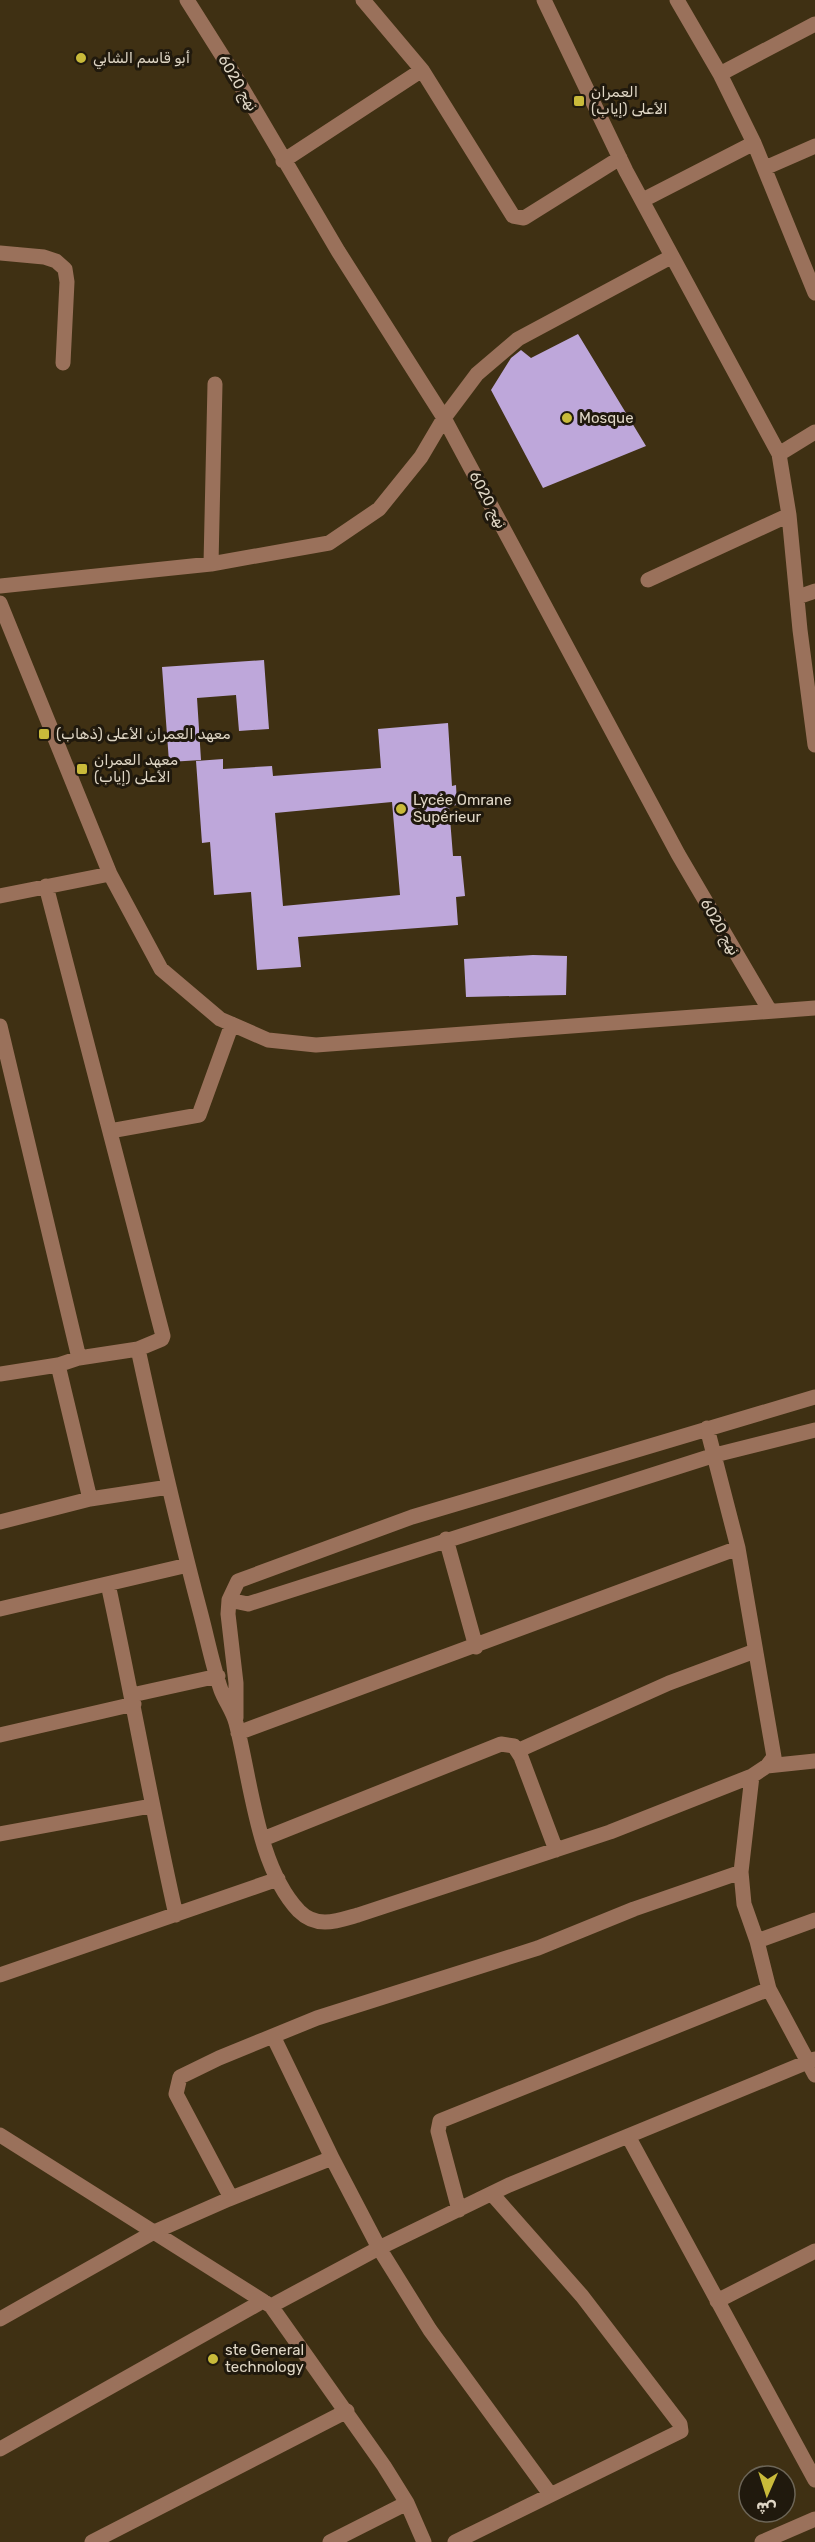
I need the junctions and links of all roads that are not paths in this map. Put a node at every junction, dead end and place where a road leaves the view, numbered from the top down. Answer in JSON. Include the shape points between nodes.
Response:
{"nodes":[{"id":1,"x":187,"y":0,"type":"edge"},
{"id":2,"x":363,"y":0,"type":"edge"},
{"id":3,"x":544,"y":0,"type":"edge"},
{"id":4,"x":677,"y":0,"type":"edge"},
{"id":5,"x":815,"y":24,"type":"edge"},
{"id":6,"x":422,"y":70,"type":"junction"},
{"id":7,"x":720,"y":74,"type":"junction"},
{"id":8,"x":754,"y":143,"type":"junction"},
{"id":9,"x":815,"y":146,"type":"edge"},
{"id":10,"x":620,"y":158,"type":"junction"},
{"id":11,"x":283,"y":161,"type":"junction"},
{"id":12,"x":765,"y":168,"type":"junction"},
{"id":13,"x":643,"y":200,"type":"junction"},
{"id":14,"x":0,"y":253,"type":"edge"},
{"id":15,"x":671,"y":257,"type":"junction"},
{"id":16,"x":810,"y":271,"type":"edge"},
{"id":17,"x":815,"y":293,"type":"edge"},
{"id":18,"x":63,"y":363,"type":"dead end"},
{"id":19,"x":215,"y":384,"type":"dead end"},
{"id":20,"x":444,"y":418,"type":"junction"},
{"id":21,"x":815,"y":432,"type":"edge"},
{"id":22,"x":779,"y":454,"type":"junction"},
{"id":23,"x":789,"y":514,"type":"junction"},
{"id":24,"x":211,"y":564,"type":"junction"},
{"id":25,"x":648,"y":580,"type":"dead end"},
{"id":26,"x":0,"y":586,"type":"edge"},
{"id":27,"x":815,"y":591,"type":"edge"},
{"id":28,"x":798,"y":597,"type":"junction"},
{"id":29,"x":0,"y":603,"type":"edge"},
{"id":30,"x":812,"y":701,"type":"edge"},
{"id":31,"x":815,"y":745,"type":"edge"},
{"id":32,"x":110,"y":874,"type":"junction"},
{"id":33,"x":46,"y":886,"type":"junction"},
{"id":34,"x":0,"y":896,"type":"edge"},
{"id":35,"x":815,"y":1008,"type":"edge"},
{"id":36,"x":770,"y":1011,"type":"junction"},
{"id":37,"x":232,"y":1024,"type":"junction"},
{"id":38,"x":0,"y":1026,"type":"edge"},
{"id":39,"x":110,"y":1131,"type":"junction"},
{"id":40,"x":138,"y":1349,"type":"junction"},
{"id":41,"x":79,"y":1358,"type":"junction"},
{"id":42,"x":58,"y":1365,"type":"junction"},
{"id":43,"x":0,"y":1374,"type":"edge"},
{"id":44,"x":815,"y":1398,"type":"edge"},
{"id":45,"x":707,"y":1428,"type":"junction"},
{"id":46,"x":815,"y":1430,"type":"edge"},
{"id":47,"x":715,"y":1455,"type":"junction"},
{"id":48,"x":169,"y":1487,"type":"junction"},
{"id":49,"x":90,"y":1499,"type":"junction"},
{"id":50,"x":0,"y":1521,"type":"edge"},
{"id":51,"x":446,"y":1539,"type":"junction"},
{"id":52,"x":738,"y":1548,"type":"junction"},
{"id":53,"x":188,"y":1565,"type":"junction"},
{"id":54,"x":108,"y":1584,"type":"junction"},
{"id":55,"x":230,"y":1600,"type":"junction"},
{"id":56,"x":0,"y":1610,"type":"edge"},
{"id":57,"x":476,"y":1647,"type":"junction"},
{"id":58,"x":755,"y":1651,"type":"junction"},
{"id":59,"x":218,"y":1676,"type":"junction"},
{"id":60,"x":133,"y":1699,"type":"junction"},
{"id":61,"x":237,"y":1727,"type":"junction"},
{"id":62,"x":0,"y":1736,"type":"edge"},
{"id":63,"x":517,"y":1751,"type":"junction"},
{"id":64,"x":815,"y":1761,"type":"edge"},
{"id":65,"x":767,"y":1766,"type":"junction"},
{"id":66,"x":752,"y":1776,"type":"junction"},
{"id":67,"x":151,"y":1806,"type":"junction"},
{"id":68,"x":0,"y":1834,"type":"edge"},
{"id":69,"x":263,"y":1839,"type":"junction"},
{"id":70,"x":556,"y":1850,"type":"junction"},
{"id":71,"x":741,"y":1872,"type":"junction"},
{"id":72,"x":278,"y":1879,"type":"junction"},
{"id":73,"x":176,"y":1915,"type":"junction"},
{"id":74,"x":815,"y":1920,"type":"edge"},
{"id":75,"x":758,"y":1941,"type":"junction"},
{"id":76,"x":0,"y":1975,"type":"edge"},
{"id":77,"x":769,"y":1989,"type":"junction"},
{"id":78,"x":273,"y":2036,"type":"junction"},
{"id":79,"x":813,"y":2065,"type":"edge"},
{"id":80,"x":0,"y":2135,"type":"edge"},
{"id":81,"x":628,"y":2136,"type":"junction"},
{"id":82,"x":332,"y":2158,"type":"junction"},
{"id":83,"x":492,"y":2194,"type":"junction"},
{"id":84,"x":229,"y":2199,"type":"junction"},
{"id":85,"x":459,"y":2210,"type":"junction"},
{"id":86,"x":154,"y":2232,"type":"junction"},
{"id":87,"x":379,"y":2248,"type":"junction"},
{"id":88,"x":815,"y":2251,"type":"edge"},
{"id":89,"x":717,"y":2301,"type":"junction"},
{"id":90,"x":267,"y":2303,"type":"junction"},
{"id":91,"x":0,"y":2319,"type":"edge"},
{"id":92,"x":348,"y":2411,"type":"junction"},
{"id":93,"x":0,"y":2449,"type":"edge"},
{"id":94,"x":815,"y":2480,"type":"edge"},
{"id":95,"x":550,"y":2494,"type":"junction"},
{"id":96,"x":407,"y":2503,"type":"junction"},
{"id":97,"x":815,"y":2520,"type":"edge"},
{"id":98,"x":92,"y":2542,"type":"edge"},
{"id":99,"x":330,"y":2542,"type":"edge"},
{"id":100,"x":424,"y":2542,"type":"edge"},
{"id":101,"x":455,"y":2542,"type":"edge"},
{"id":102,"x":762,"y":2542,"type":"edge"}],
"edges":[{"from":1,"to":11,"type":"street","name":"نهج 6020"},
{"from":2,"to":6,"type":"street"},
{"from":3,"to":10,"type":"street"},
{"from":4,"to":7,"type":"street"},
{"from":5,"to":7,"type":"street"},
{"from":6,"to":10,"type":"street","via":[[518,219]]},
{"from":6,"to":11,"type":"street"},
{"from":7,"to":8,"type":"street"},
{"from":8,"to":12,"type":"street"},
{"from":8,"to":13,"type":"street"},
{"from":9,"to":12,"type":"street"},
{"from":10,"to":13,"type":"street"},
{"from":11,"to":20,"type":"street","name":"نهج 6020"},
{"from":12,"to":16,"type":"street"},
{"from":13,"to":15,"type":"street"},
{"from":14,"to":18,"type":"street","via":[[44,257],[65,269]]},
{"from":15,"to":20,"type":"street","via":[[518,339],[477,374]]},
{"from":15,"to":22,"type":"street"},
{"from":16,"to":17,"type":"street"},
{"from":19,"to":24,"type":"street"},
{"from":20,"to":24,"type":"street","via":[[421,457],[379,509],[329,543]]},
{"from":20,"to":36,"type":"street","name":"نهج 6020","via":[[678,854]]},
{"from":21,"to":22,"type":"street"},
{"from":22,"to":23,"type":"street"},
{"from":23,"to":25,"type":"street"},
{"from":23,"to":28,"type":"street"},
{"from":24,"to":26,"type":"street"},
{"from":27,"to":28,"type":"street"},
{"from":28,"to":30,"type":"street"},
{"from":29,"to":32,"type":"street"},
{"from":30,"to":31,"type":"street"},
{"from":32,"to":33,"type":"street"},
{"from":32,"to":37,"type":"street","via":[[161,969]]},
{"from":33,"to":34,"type":"street"},
{"from":33,"to":39,"type":"street"},
{"from":35,"to":36,"type":"street"},
{"from":36,"to":37,"type":"street","via":[[316,1046],[268,1040]]},
{"from":37,"to":39,"type":"street","via":[[199,1115]]},
{"from":38,"to":41,"type":"street"},
{"from":39,"to":40,"type":"street","via":[[163,1336]]},
{"from":40,"to":41,"type":"street"},
{"from":40,"to":48,"type":"street"},
{"from":41,"to":42,"type":"street"},
{"from":42,"to":43,"type":"street"},
{"from":42,"to":49,"type":"street"},
{"from":44,"to":45,"type":"street"},
{"from":45,"to":47,"type":"street"},
{"from":45,"to":55,"type":"street","via":[[412,1517],[286,1562],[238,1581]]},
{"from":46,"to":47,"type":"street"},
{"from":47,"to":51,"type":"street"},
{"from":47,"to":52,"type":"street"},
{"from":48,"to":49,"type":"street"},
{"from":48,"to":53,"type":"street"},
{"from":49,"to":50,"type":"street"},
{"from":51,"to":55,"type":"street","via":[[248,1604]]},
{"from":51,"to":57,"type":"street"},
{"from":52,"to":57,"type":"street"},
{"from":52,"to":58,"type":"street"},
{"from":53,"to":54,"type":"street"},
{"from":53,"to":59,"type":"street"},
{"from":54,"to":56,"type":"street"},
{"from":54,"to":60,"type":"street"},
{"from":55,"to":61,"type":"street"},
{"from":57,"to":61,"type":"street"},
{"from":58,"to":63,"type":"street","via":[[669,1683]]},
{"from":58,"to":65,"type":"street","via":[[774,1757]]},
{"from":59,"to":60,"type":"street"},
{"from":59,"to":61,"type":"street"},
{"from":60,"to":62,"type":"street"},
{"from":60,"to":67,"type":"street"},
{"from":61,"to":69,"type":"street"},
{"from":63,"to":69,"type":"street","via":[[514,1746],[501,1744]]},
{"from":63,"to":70,"type":"street"},
{"from":64,"to":65,"type":"street"},
{"from":65,"to":66,"type":"street"},
{"from":66,"to":70,"type":"street"},
{"from":66,"to":71,"type":"street"},
{"from":67,"to":68,"type":"street"},
{"from":67,"to":73,"type":"street"},
{"from":69,"to":72,"type":"street"},
{"from":70,"to":72,"type":"street","via":[[334,1922],[309,1920]]},
{"from":71,"to":75,"type":"street","via":[[744,1904]]},
{"from":71,"to":78,"type":"street","via":[[538,1948],[441,1977]]},
{"from":72,"to":73,"type":"street"},
{"from":73,"to":76,"type":"street"},
{"from":74,"to":75,"type":"street"},
{"from":75,"to":77,"type":"street"},
{"from":77,"to":79,"type":"street"},
{"from":77,"to":85,"type":"street","via":[[440,2121],[438,2131]]},
{"from":78,"to":82,"type":"street"},
{"from":78,"to":84,"type":"street","via":[[180,2077],[177,2084],[176,2094]]},
{"from":79,"to":81,"type":"street"},
{"from":80,"to":86,"type":"street"},
{"from":81,"to":83,"type":"street"},
{"from":81,"to":89,"type":"street"},
{"from":82,"to":84,"type":"street"},
{"from":82,"to":87,"type":"street"},
{"from":83,"to":85,"type":"street"},
{"from":83,"to":95,"type":"street","via":[[582,2296],[680,2424],[681,2431]]},
{"from":84,"to":86,"type":"street"},
{"from":85,"to":87,"type":"street"},
{"from":86,"to":90,"type":"street"},
{"from":86,"to":91,"type":"street"},
{"from":87,"to":90,"type":"street"},
{"from":87,"to":95,"type":"street","via":[[430,2330]]},
{"from":88,"to":89,"type":"street"},
{"from":89,"to":94,"type":"street"},
{"from":90,"to":92,"type":"street"},
{"from":90,"to":93,"type":"street"},
{"from":92,"to":96,"type":"street"},
{"from":92,"to":98,"type":"street"},
{"from":95,"to":101,"type":"street"},
{"from":96,"to":99,"type":"street"},
{"from":96,"to":100,"type":"street"},
{"from":97,"to":102,"type":"street"}]}
